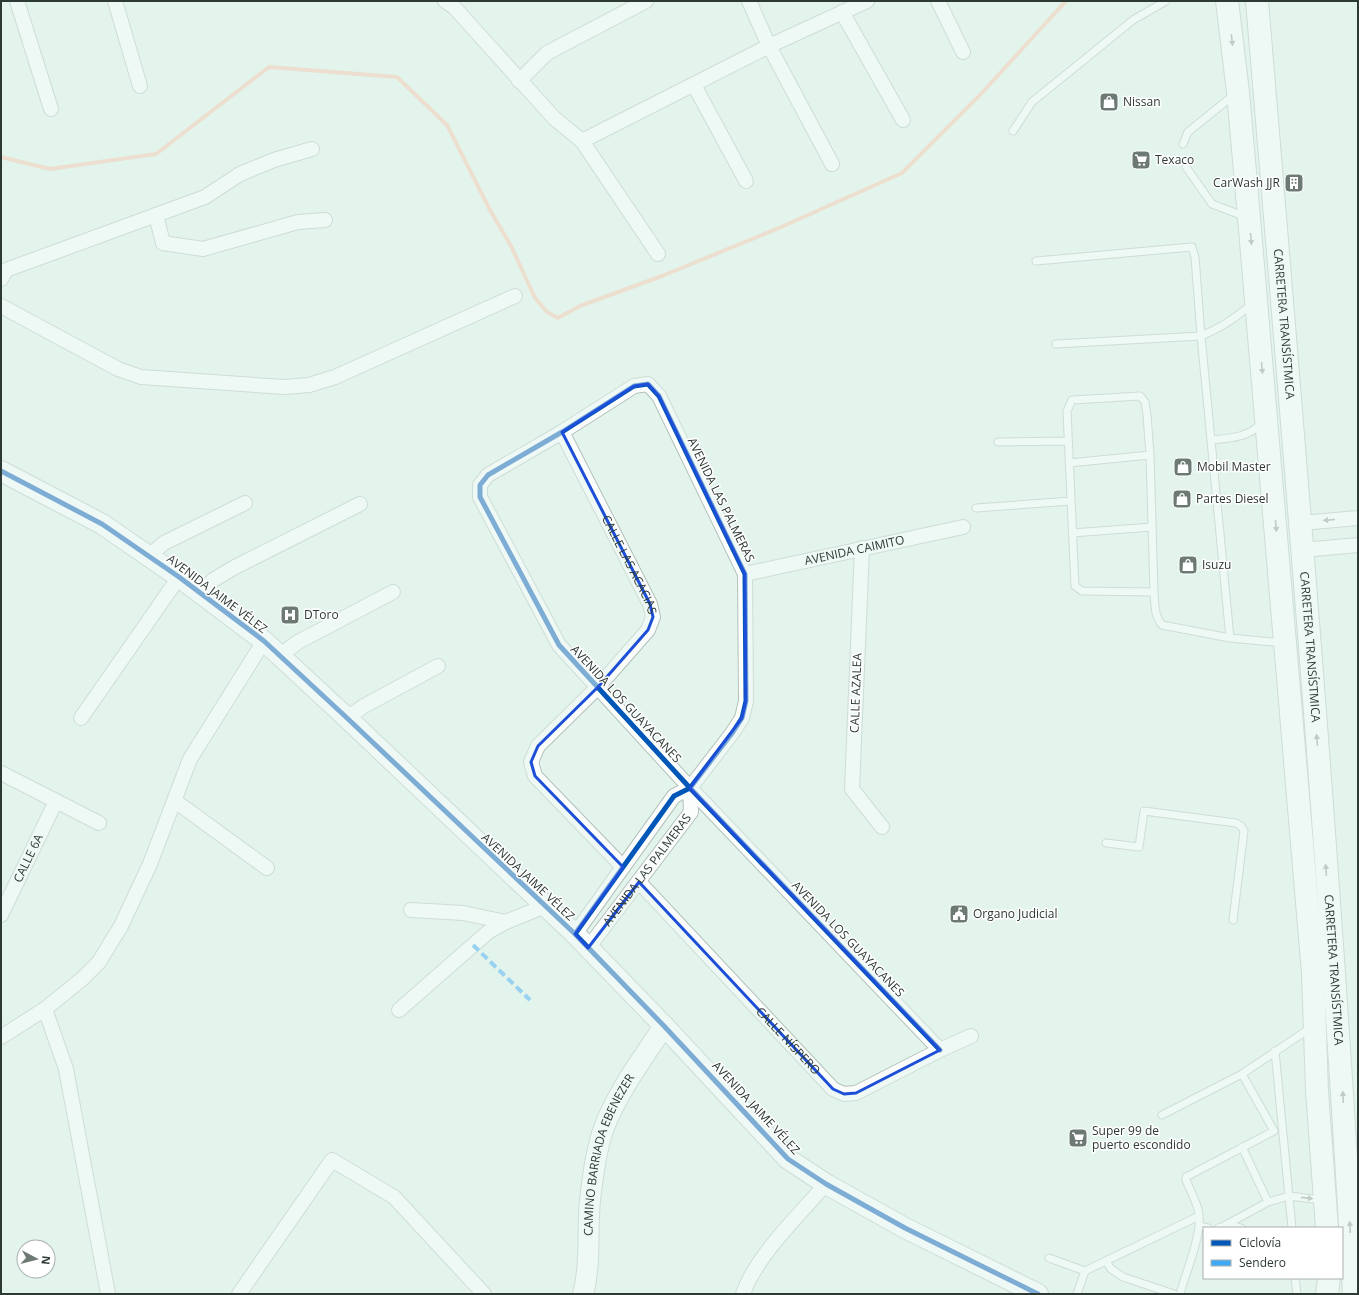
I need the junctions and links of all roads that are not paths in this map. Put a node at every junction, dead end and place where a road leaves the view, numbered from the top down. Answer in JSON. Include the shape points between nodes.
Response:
{"nodes":[{"id":1,"x":17,"y":1,"type":"edge"},
{"id":2,"x":115,"y":1,"type":"edge"},
{"id":3,"x":646,"y":1,"type":"edge"},
{"id":4,"x":749,"y":1,"type":"edge"},
{"id":5,"x":938,"y":1,"type":"edge"},
{"id":6,"x":1166,"y":1,"type":"edge"},
{"id":7,"x":1227,"y":1,"type":"edge"},
{"id":8,"x":1257,"y":1,"type":"edge"},
{"id":9,"x":860,"y":2,"type":"edge"},
{"id":10,"x":454,"y":3,"type":"edge"},
{"id":11,"x":842,"y":12,"type":"junction"},
{"id":12,"x":769,"y":46,"type":"junction"},
{"id":13,"x":963,"y":52,"type":"dead end"},
{"id":14,"x":519,"y":81,"type":"junction"},
{"id":15,"x":694,"y":85,"type":"junction"},
{"id":16,"x":140,"y":86,"type":"dead end"},
{"id":17,"x":1238,"y":92,"type":"junction"},
{"id":18,"x":51,"y":109,"type":"dead end"},
{"id":19,"x":903,"y":120,"type":"dead end"},
{"id":20,"x":1012,"y":131,"type":"dead end"},
{"id":21,"x":582,"y":141,"type":"junction"},
{"id":22,"x":1183,"y":144,"type":"dead end"},
{"id":23,"x":312,"y":149,"type":"dead end"},
{"id":24,"x":832,"y":164,"type":"dead end"},
{"id":25,"x":1186,"y":167,"type":"dead end"},
{"id":26,"x":746,"y":180,"type":"dead end"},
{"id":27,"x":156,"y":215,"type":"junction"},
{"id":28,"x":1250,"y":218,"type":"junction"},
{"id":29,"x":325,"y":220,"type":"dead end"},
{"id":30,"x":658,"y":254,"type":"dead end"},
{"id":31,"x":1036,"y":261,"type":"dead end"},
{"id":32,"x":3,"y":272,"type":"edge"},
{"id":33,"x":515,"y":296,"type":"dead end"},
{"id":34,"x":1257,"y":300,"type":"junction"},
{"id":35,"x":1,"y":306,"type":"edge"},
{"id":36,"x":1201,"y":336,"type":"junction"},
{"id":37,"x":1056,"y":344,"type":"dead end"},
{"id":38,"x":648,"y":384,"type":"joint"},
{"id":39,"x":1266,"y":418,"type":"junction"},
{"id":40,"x":562,"y":432,"type":"junction"},
{"id":41,"x":1211,"y":440,"type":"junction"},
{"id":42,"x":1068,"y":441,"type":"junction"},
{"id":43,"x":998,"y":442,"type":"dead end"},
{"id":44,"x":1150,"y":455,"type":"junction"},
{"id":45,"x":1069,"y":463,"type":"junction"},
{"id":46,"x":1,"y":470,"type":"edge"},
{"id":47,"x":1071,"y":501,"type":"junction"},
{"id":48,"x":245,"y":503,"type":"dead end"},
{"id":49,"x":360,"y":504,"type":"dead end"},
{"id":50,"x":976,"y":508,"type":"dead end"},
{"id":51,"x":1358,"y":518,"type":"edge"},
{"id":52,"x":1301,"y":522,"type":"junction"},
{"id":53,"x":1152,"y":526,"type":"junction"},
{"id":54,"x":963,"y":527,"type":"dead end"},
{"id":55,"x":1072,"y":533,"type":"junction"},
{"id":56,"x":1358,"y":545,"type":"edge"},
{"id":57,"x":862,"y":548,"type":"junction"},
{"id":58,"x":1303,"y":550,"type":"junction"},
{"id":59,"x":149,"y":556,"type":"junction"},
{"id":60,"x":745,"y":574,"type":"junction"},
{"id":61,"x":179,"y":577,"type":"junction"},
{"id":62,"x":393,"y":592,"type":"dead end"},
{"id":63,"x":1154,"y":592,"type":"junction"},
{"id":64,"x":201,"y":593,"type":"junction"},
{"id":65,"x":1230,"y":638,"type":"junction"},
{"id":66,"x":264,"y":642,"type":"junction"},
{"id":67,"x":1285,"y":643,"type":"junction"},
{"id":68,"x":279,"y":656,"type":"junction"},
{"id":69,"x":438,"y":666,"type":"dead end"},
{"id":70,"x":598,"y":687,"type":"junction"},
{"id":71,"x":81,"y":718,"type":"dead end"},
{"id":72,"x":347,"y":718,"type":"junction"},
{"id":73,"x":1,"y":773,"type":"edge"},
{"id":74,"x":690,"y":788,"type":"junction"},
{"id":75,"x":56,"y":801,"type":"junction"},
{"id":76,"x":175,"y":801,"type":"junction"},
{"id":77,"x":99,"y":823,"type":"dead end"},
{"id":78,"x":882,"y":827,"type":"dead end"},
{"id":79,"x":1106,"y":842,"type":"dead end"},
{"id":80,"x":623,"y":867,"type":"junction"},
{"id":81,"x":267,"y":868,"type":"dead end"},
{"id":82,"x":639,"y":882,"type":"junction"},
{"id":83,"x":545,"y":906,"type":"junction"},
{"id":84,"x":411,"y":910,"type":"dead end"},
{"id":85,"x":1,"y":915,"type":"edge"},
{"id":86,"x":1233,"y":920,"type":"dead end"},
{"id":87,"x":506,"y":922,"type":"junction"},
{"id":88,"x":582,"y":941,"type":"junction"},
{"id":89,"x":45,"y":1009,"type":"junction"},
{"id":90,"x":399,"y":1010,"type":"dead end"},
{"id":91,"x":664,"y":1026,"type":"junction"},
{"id":92,"x":1314,"y":1026,"type":"junction"},
{"id":93,"x":971,"y":1036,"type":"dead end"},
{"id":94,"x":1,"y":1037,"type":"edge"},
{"id":95,"x":940,"y":1050,"type":"junction"},
{"id":96,"x":1276,"y":1051,"type":"junction"},
{"id":97,"x":1242,"y":1074,"type":"junction"},
{"id":98,"x":1162,"y":1115,"type":"dead end"},
{"id":99,"x":1283,"y":1129,"type":"junction"},
{"id":100,"x":1274,"y":1132,"type":"junction"},
{"id":101,"x":1242,"y":1147,"type":"junction"},
{"id":102,"x":826,"y":1184,"type":"junction"},
{"id":103,"x":1289,"y":1196,"type":"junction"},
{"id":104,"x":1325,"y":1200,"type":"junction"},
{"id":105,"x":1268,"y":1202,"type":"junction"},
{"id":106,"x":1199,"y":1216,"type":"junction"},
{"id":107,"x":1227,"y":1224,"type":"junction"},
{"id":108,"x":1199,"y":1226,"type":"junction"},
{"id":109,"x":1204,"y":1227,"type":"edge"},
{"id":110,"x":1220,"y":1227,"type":"edge"},
{"id":111,"x":1238,"y":1227,"type":"edge"},
{"id":112,"x":1292,"y":1227,"type":"edge"},
{"id":113,"x":1327,"y":1227,"type":"edge"},
{"id":114,"x":1049,"y":1258,"type":"dead end"},
{"id":115,"x":1106,"y":1261,"type":"junction"},
{"id":116,"x":1085,"y":1271,"type":"junction"},
{"id":117,"x":1295,"y":1279,"type":"edge"},
{"id":118,"x":1330,"y":1279,"type":"edge"},
{"id":119,"x":1330,"y":1279,"type":"edge"},
{"id":120,"x":1013,"y":1288,"type":"edge"},
{"id":121,"x":108,"y":1294,"type":"edge"},
{"id":122,"x":239,"y":1294,"type":"edge"},
{"id":123,"x":484,"y":1294,"type":"edge"},
{"id":124,"x":583,"y":1294,"type":"edge"},
{"id":125,"x":743,"y":1294,"type":"edge"},
{"id":126,"x":1038,"y":1294,"type":"edge"},
{"id":127,"x":1077,"y":1294,"type":"edge"},
{"id":128,"x":1174,"y":1294,"type":"edge"},
{"id":129,"x":1180,"y":1294,"type":"edge"},
{"id":130,"x":1296,"y":1294,"type":"edge"},
{"id":131,"x":1327,"y":1294,"type":"edge"},
{"id":132,"x":1331,"y":1294,"type":"edge"},
{"id":133,"x":1354,"y":1294,"type":"edge"}],
"edges":[{"from":1,"to":18,"type":"street"},
{"from":2,"to":16,"type":"street"},
{"from":3,"to":14,"type":"street","via":[[547,53]]},
{"from":4,"to":12,"type":"street"},
{"from":5,"to":13,"type":"street"},
{"from":6,"to":20,"type":"lane","via":[[1132,20],[1032,102]]},
{"from":7,"to":17,"type":"main road","name":"CARRETERA TRANSÍSTMICA","one_way":true},
{"from":8,"to":52,"type":"main road","name":"CARRETERA TRANSÍSTMICA"},
{"from":9,"to":11,"type":"street"},
{"from":10,"to":14,"type":"street"},
{"from":11,"to":12,"type":"street"},
{"from":11,"to":19,"type":"street"},
{"from":12,"to":15,"type":"street"},
{"from":12,"to":24,"type":"street"},
{"from":14,"to":21,"type":"street","via":[[554,118]]},
{"from":15,"to":21,"type":"street"},
{"from":15,"to":26,"type":"street"},
{"from":17,"to":22,"type":"lane","via":[[1188,132]]},
{"from":17,"to":28,"type":"main road","name":"CARRETERA TRANSÍSTMICA"},
{"from":21,"to":30,"type":"street"},
{"from":23,"to":27,"type":"street","via":[[274,160],[240,174],[205,197]]},
{"from":25,"to":28,"type":"lane","via":[[1212,204]]},
{"from":27,"to":29,"type":"street","via":[[163,243],[204,249],[298,222]]},
{"from":27,"to":32,"type":"street"},
{"from":28,"to":34,"type":"main road","name":"CARRETERA TRANSÍSTMICA","one_way":true},
{"from":31,"to":36,"type":"lane","via":[[1192,247]]},
{"from":33,"to":35,"type":"street","via":[[335,377],[309,385],[284,387],[141,378],[118,369]]},
{"from":34,"to":36,"type":"lane","via":[[1220,328]]},
{"from":34,"to":39,"type":"main road","name":"CARRETERA TRANSÍSTMICA","one_way":true},
{"from":36,"to":37,"type":"lane"},
{"from":36,"to":41,"type":"lane"},
{"from":38,"to":40,"type":"street","name":"AVENIDA LOS GUAYACANES","via":[[634,386]]},
{"from":38,"to":60,"type":"street","name":"AVENIDA LAS PALMERAS","via":[[658,396]]},
{"from":39,"to":41,"type":"lane","via":[[1256,429],[1239,437]]},
{"from":39,"to":67,"type":"main road","name":"CARRETERA TRANSÍSTMICA","one_way":true},
{"from":40,"to":70,"type":"street","name":"CALLE LAS ACACIAS","via":[[650,604],[653,617],[648,630]]},
{"from":40,"to":70,"type":"street","name":"AVENIDA LOS GUAYACANES","via":[[488,475],[480,485],[480,497],[559,645]]},
{"from":41,"to":65,"type":"lane"},
{"from":42,"to":43,"type":"lane"},
{"from":42,"to":44,"type":"lane","via":[[1067,411],[1072,400],[1140,396],[1145,402]]},
{"from":42,"to":45,"type":"lane"},
{"from":44,"to":45,"type":"lane"},
{"from":44,"to":53,"type":"lane"},
{"from":45,"to":47,"type":"lane"},
{"from":46,"to":59,"type":"street","name":"AVENIDA JAIME VÉLEZ","via":[[102,524]]},
{"from":47,"to":50,"type":"lane"},
{"from":47,"to":55,"type":"lane"},
{"from":48,"to":59,"type":"street","via":[[164,543]]},
{"from":49,"to":64,"type":"street","via":[[235,567],[213,580]]},
{"from":51,"to":52,"type":"street","one_way":true},
{"from":52,"to":58,"type":"main road","name":"CARRETERA TRANSÍSTMICA"},
{"from":53,"to":55,"type":"lane"},
{"from":53,"to":63,"type":"lane"},
{"from":54,"to":57,"type":"street","name":"AVENIDA CAIMITO"},
{"from":55,"to":63,"type":"lane","via":[[1075,586],[1082,592]]},
{"from":56,"to":58,"type":"street"},
{"from":57,"to":60,"type":"street","name":"AVENIDA CAIMITO"},
{"from":57,"to":78,"type":"street","name":"CALLE AZALEA","via":[[852,790]]},
{"from":133,"to":58,"type":"main road","name":"CARRETERA TRANSÍSTMICA","one_way":true,"via":[[1341,1063]]},
{"from":59,"to":61,"type":"street","name":"AVENIDA JAIME VÉLEZ"},
{"from":60,"to":74,"type":"street","name":"AVENIDA LAS PALMERAS","via":[[746,701],[742,718]]},
{"from":61,"to":64,"type":"street","name":"AVENIDA JAIME VÉLEZ"},
{"from":61,"to":71,"type":"street"},
{"from":62,"to":68,"type":"street","via":[[298,642]]},
{"from":63,"to":65,"type":"lane","via":[[1156,613],[1162,625]]},
{"from":64,"to":66,"type":"street","name":"AVENIDA JAIME VÉLEZ"},
{"from":65,"to":67,"type":"lane"},
{"from":66,"to":68,"type":"street","name":"AVENIDA JAIME VÉLEZ"},
{"from":66,"to":76,"type":"street","via":[[190,759]]},
{"from":67,"to":92,"type":"main road","name":"CARRETERA TRANSÍSTMICA","via":[[1313,973]]},
{"from":68,"to":72,"type":"street","name":"AVENIDA JAIME VÉLEZ"},
{"from":69,"to":72,"type":"street"},
{"from":70,"to":74,"type":"street","name":"AVENIDA LOS GUAYACANES"},
{"from":70,"to":80,"type":"street","name":"CALLE LAS ACACIAS","via":[[538,746],[531,762],[536,776]]},
{"from":72,"to":83,"type":"street","name":"AVENIDA JAIME VÉLEZ"},
{"from":73,"to":75,"type":"street"},
{"from":74,"to":80,"type":"street","name":"AVENIDA LAS PALMERAS","via":[[674,796]]},
{"from":74,"to":82,"type":"street","name":"AVENIDA LAS PALMERAS","via":[[691,812]]},
{"from":74,"to":95,"type":"street","name":"AVENIDA LOS GUAYACANES"},
{"from":75,"to":77,"type":"street"},
{"from":75,"to":85,"type":"street","name":"CALLE 6A"},
{"from":76,"to":81,"type":"street"},
{"from":76,"to":89,"type":"street","via":[[150,864],[121,926],[99,962]]},
{"from":79,"to":86,"type":"lane","via":[[1139,846],[1144,811],[1241,826],[1244,831]]},
{"from":80,"to":88,"type":"street","name":"AVENIDA LAS PALMERAS"},
{"from":82,"to":88,"type":"street","name":"AVENIDA LAS PALMERAS"},
{"from":82,"to":95,"type":"street","name":"CALLE NÍSPERO","via":[[833,1089],[844,1094],[856,1093]]},
{"from":83,"to":87,"type":"street"},
{"from":83,"to":88,"type":"street","name":"AVENIDA JAIME VÉLEZ"},
{"from":84,"to":87,"type":"street","via":[[463,913]]},
{"from":87,"to":90,"type":"street","via":[[488,932]]},
{"from":88,"to":91,"type":"street","name":"AVENIDA JAIME VÉLEZ"},
{"from":89,"to":94,"type":"street"},
{"from":89,"to":121,"type":"street","via":[[66,1069]]},
{"from":91,"to":102,"type":"street","name":"AVENIDA JAIME VÉLEZ","via":[[788,1159]]},
{"from":91,"to":124,"type":"street","name":"CAMINO BARRIADA EBENEZER","via":[[613,1107],[604,1127],[596,1154],[590,1200]]},
{"from":92,"to":96,"type":"lane"},
{"from":92,"to":104,"type":"main road","name":"CARRETERA TRANSÍSTMICA"},
{"from":93,"to":95,"type":"street","name":"CALLE NÍSPERO"},
{"from":96,"to":97,"type":"lane"},
{"from":96,"to":99,"type":"lane"},
{"from":97,"to":98,"type":"lane"},
{"from":97,"to":100,"type":"lane"},
{"from":99,"to":100,"type":"lane"},
{"from":99,"to":103,"type":"lane"},
{"from":100,"to":101,"type":"lane"},
{"from":101,"to":105,"type":"lane"},
{"from":101,"to":106,"type":"lane","via":[[1186,1177]]},
{"from":102,"to":120,"type":"street","name":"AVENIDA JAIME VÉLEZ"},
{"from":102,"to":125,"type":"street","via":[[767,1252],[747,1281]]},
{"from":103,"to":104,"type":"lane","one_way":true},
{"from":103,"to":105,"type":"lane"},
{"from":103,"to":112,"type":"lane"},
{"from":104,"to":113,"type":"main road","name":"CARRETERA TRANSÍSTMICA"},
{"from":105,"to":107,"type":"lane"},
{"from":106,"to":108,"type":"lane"},
{"from":106,"to":115,"type":"lane"},
{"from":107,"to":110,"type":"lane"},
{"from":107,"to":111,"type":"lane"},
{"from":108,"to":109,"type":"lane"},
{"from":108,"to":129,"type":"lane"},
{"from":114,"to":116,"type":"lane"},
{"from":115,"to":116,"type":"lane"},
{"from":115,"to":128,"type":"lane","via":[[1111,1269],[1124,1277]]},
{"from":116,"to":127,"type":"lane"},
{"from":117,"to":130,"type":"lane"},
{"from":118,"to":131,"type":"main road"},
{"from":119,"to":132,"type":"main road"},
{"from":120,"to":126,"type":"street","name":"AVENIDA JAIME VÉLEZ"},
{"from":122,"to":123,"type":"street","via":[[332,1160],[394,1197]]}]}
